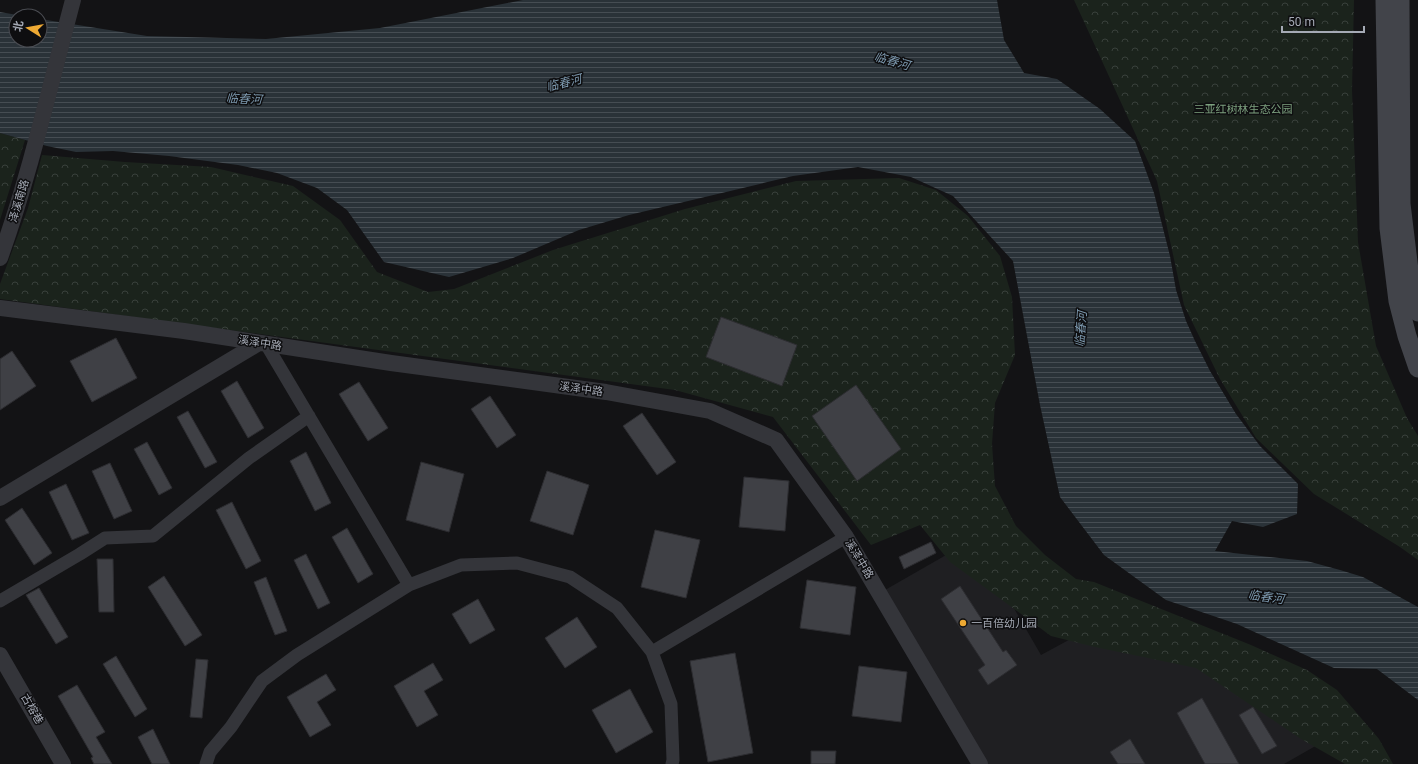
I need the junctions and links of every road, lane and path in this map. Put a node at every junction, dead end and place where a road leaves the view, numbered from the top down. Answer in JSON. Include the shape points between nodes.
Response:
{"nodes":[{"id":1,"x":73,"y":0,"type":"edge"},
{"id":2,"x":1384,"y":0,"type":"edge"},
{"id":3,"x":1400,"y":0,"type":"edge"},
{"id":4,"x":0,"y":258,"type":"edge"},
{"id":5,"x":0,"y":308,"type":"edge"},
{"id":6,"x":1418,"y":312,"type":"edge"},
{"id":7,"x":262,"y":343,"type":"junction"},
{"id":8,"x":1418,"y":368,"type":"edge"},
{"id":9,"x":309,"y":416,"type":"junction"},
{"id":10,"x":0,"y":498,"type":"edge"},
{"id":11,"x":846,"y":537,"type":"junction"},
{"id":12,"x":409,"y":585,"type":"junction"},
{"id":13,"x":0,"y":601,"type":"edge"},
{"id":14,"x":652,"y":652,"type":"junction"},
{"id":15,"x":0,"y":655,"type":"edge"},
{"id":16,"x":64,"y":764,"type":"edge"},
{"id":17,"x":206,"y":764,"type":"edge"},
{"id":18,"x":672,"y":764,"type":"edge"},
{"id":19,"x":980,"y":764,"type":"edge"}],
"edges":[{"from":1,"to":4,"type":"street","name":"泽溪南路","via":[[29,166]]},
{"from":2,"to":8,"type":"main road","via":[[1388,228],[1398,301]]},
{"from":3,"to":6,"type":"main road","via":[[1401,204],[1412,295]]},
{"from":5,"to":7,"type":"street","name":"溪泽中路"},
{"from":7,"to":9,"type":"street"},
{"from":7,"to":10,"type":"street"},
{"from":7,"to":11,"type":"street","name":"溪泽中路","via":[[606,392],[710,411],[776,440]]},
{"from":9,"to":12,"type":"street"},
{"from":9,"to":13,"type":"street","via":[[249,458],[153,536],[104,538]]},
{"from":11,"to":14,"type":"street"},
{"from":11,"to":19,"type":"street","name":"溪泽中路"},
{"from":12,"to":14,"type":"street","via":[[461,565],[517,563],[570,577],[617,608]]},
{"from":12,"to":17,"type":"street","via":[[297,655],[262,682],[210,752]]},
{"from":14,"to":18,"type":"street","via":[[671,704]]},
{"from":15,"to":16,"type":"street","name":"古榕巷"}]}
